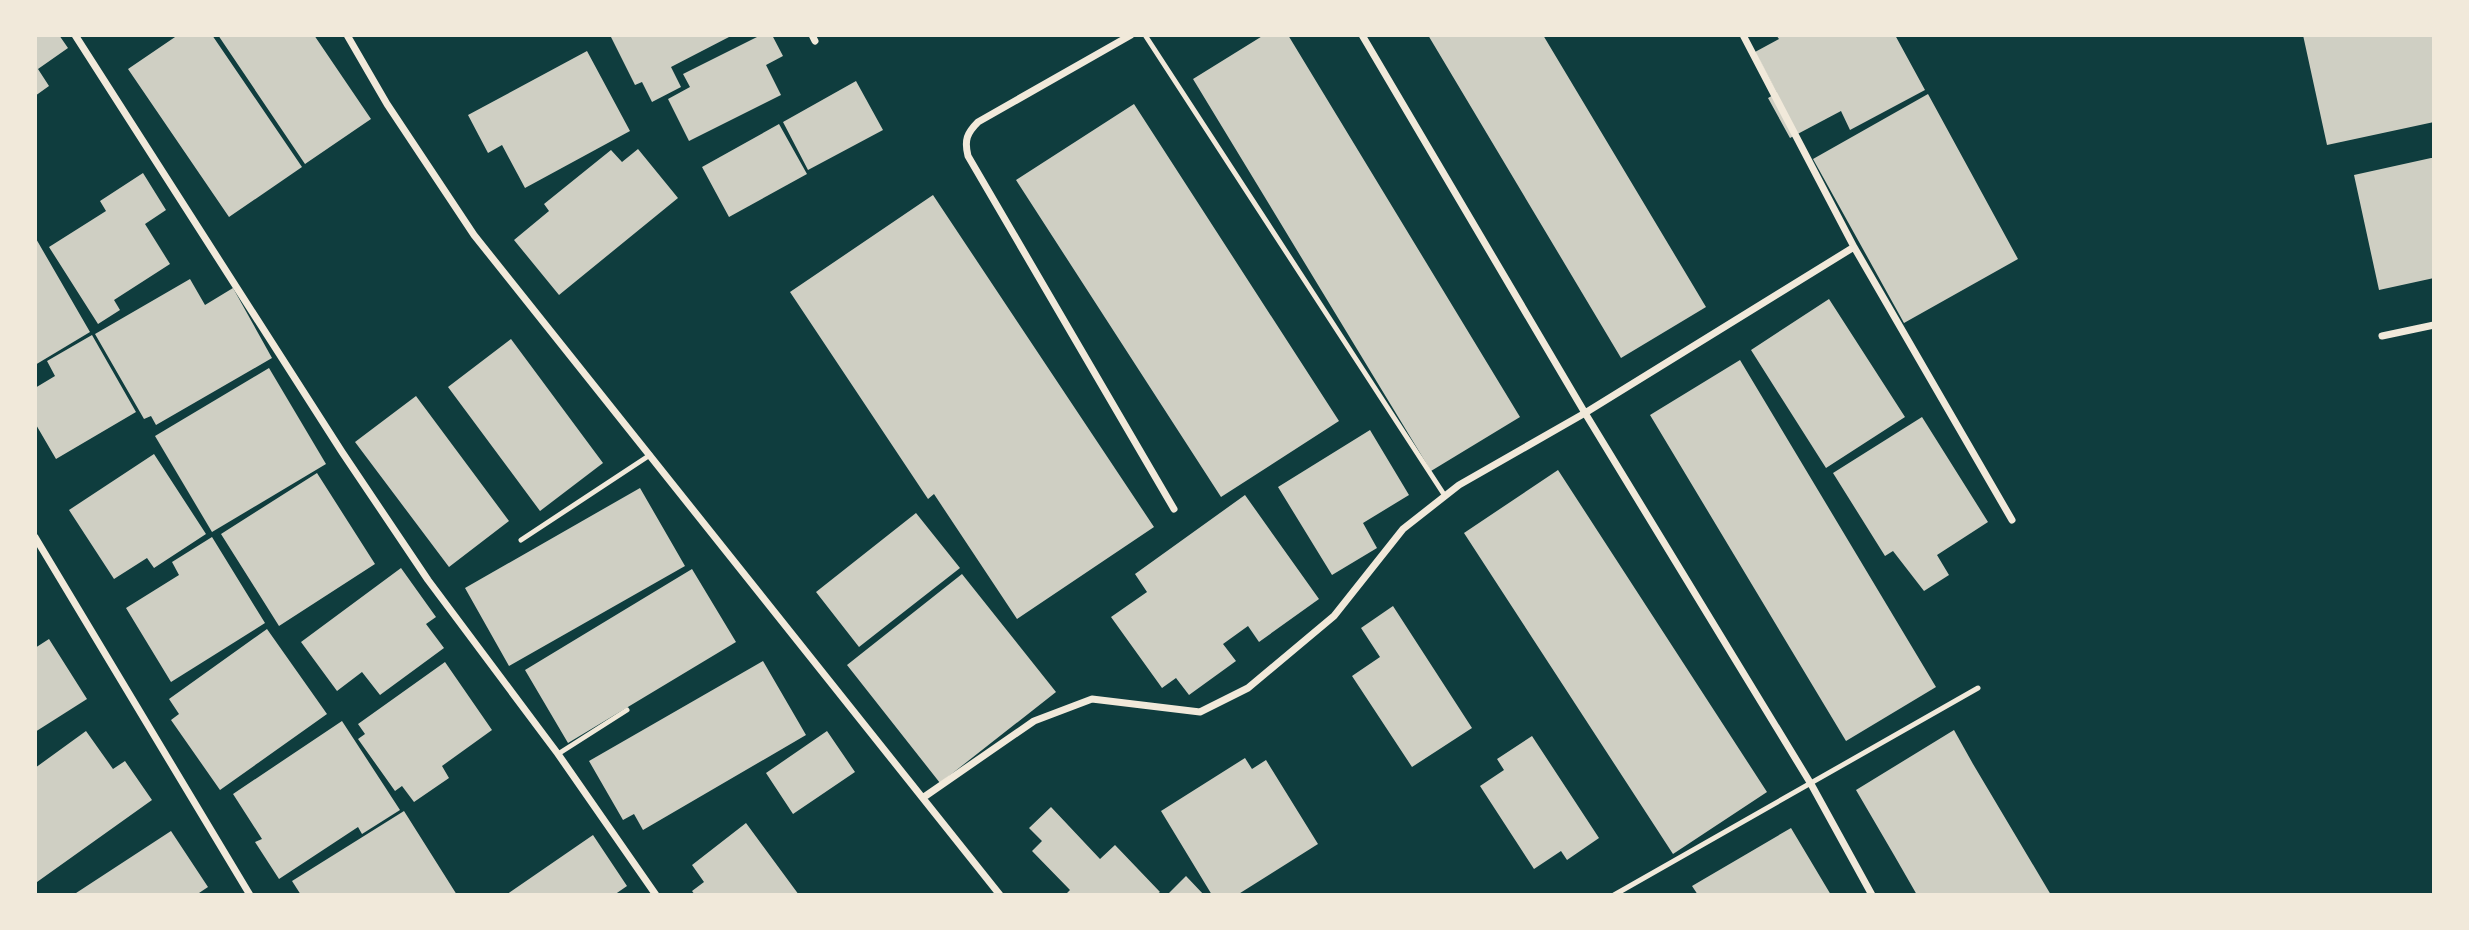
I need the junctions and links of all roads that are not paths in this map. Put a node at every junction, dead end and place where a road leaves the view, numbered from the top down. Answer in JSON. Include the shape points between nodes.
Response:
{"nodes":[{"id":1,"x":75,"y":35,"type":"edge"},
{"id":2,"x":347,"y":35,"type":"edge"},
{"id":3,"x":1132,"y":35,"type":"edge"},
{"id":4,"x":1145,"y":35,"type":"edge"},
{"id":5,"x":1362,"y":35,"type":"edge"},
{"id":6,"x":1743,"y":35,"type":"edge"},
{"id":7,"x":1854,"y":247,"type":"junction"},
{"id":8,"x":2434,"y":325,"type":"edge"},
{"id":9,"x":2382,"y":336,"type":"dead end"},
{"id":10,"x":1585,"y":413,"type":"junction"},
{"id":11,"x":650,"y":455,"type":"junction"},
{"id":12,"x":1445,"y":496,"type":"junction"},
{"id":13,"x":1174,"y":509,"type":"dead end"},
{"id":14,"x":2012,"y":520,"type":"dead end"},
{"id":15,"x":35,"y":537,"type":"edge"},
{"id":16,"x":521,"y":540,"type":"dead end"},
{"id":17,"x":1978,"y":688,"type":"dead end"},
{"id":18,"x":627,"y":710,"type":"dead end"},
{"id":19,"x":558,"y":754,"type":"junction"},
{"id":20,"x":1811,"y":783,"type":"junction"},
{"id":21,"x":924,"y":797,"type":"junction"},
{"id":22,"x":250,"y":895,"type":"edge"},
{"id":23,"x":656,"y":895,"type":"edge"},
{"id":24,"x":1000,"y":895,"type":"edge"},
{"id":25,"x":1614,"y":895,"type":"edge"},
{"id":26,"x":1872,"y":895,"type":"edge"}],
"edges":[{"from":1,"to":19,"type":"street","via":[[342,452],[428,580]]},
{"from":2,"to":11,"type":"street","via":[[474,235]]},
{"from":3,"to":13,"type":"street","via":[[978,122],[965,143],[968,156]]},
{"from":4,"to":12,"type":"lane"},
{"from":5,"to":10,"type":"street"},
{"from":6,"to":7,"type":"street"},
{"from":7,"to":10,"type":"street"},
{"from":7,"to":14,"type":"street"},
{"from":8,"to":9,"type":"street"},
{"from":10,"to":12,"type":"street"},
{"from":10,"to":20,"type":"street"},
{"from":11,"to":16,"type":"lane"},
{"from":11,"to":21,"type":"street"},
{"from":12,"to":21,"type":"street","via":[[1403,529],[1334,616],[1248,688],[1200,712],[1091,699],[1034,721]]},
{"from":15,"to":22,"type":"street"},
{"from":17,"to":20,"type":"lane"},
{"from":18,"to":19,"type":"lane"},
{"from":19,"to":23,"type":"street"},
{"from":20,"to":25,"type":"lane"},
{"from":20,"to":26,"type":"street"},
{"from":21,"to":24,"type":"street"}]}
